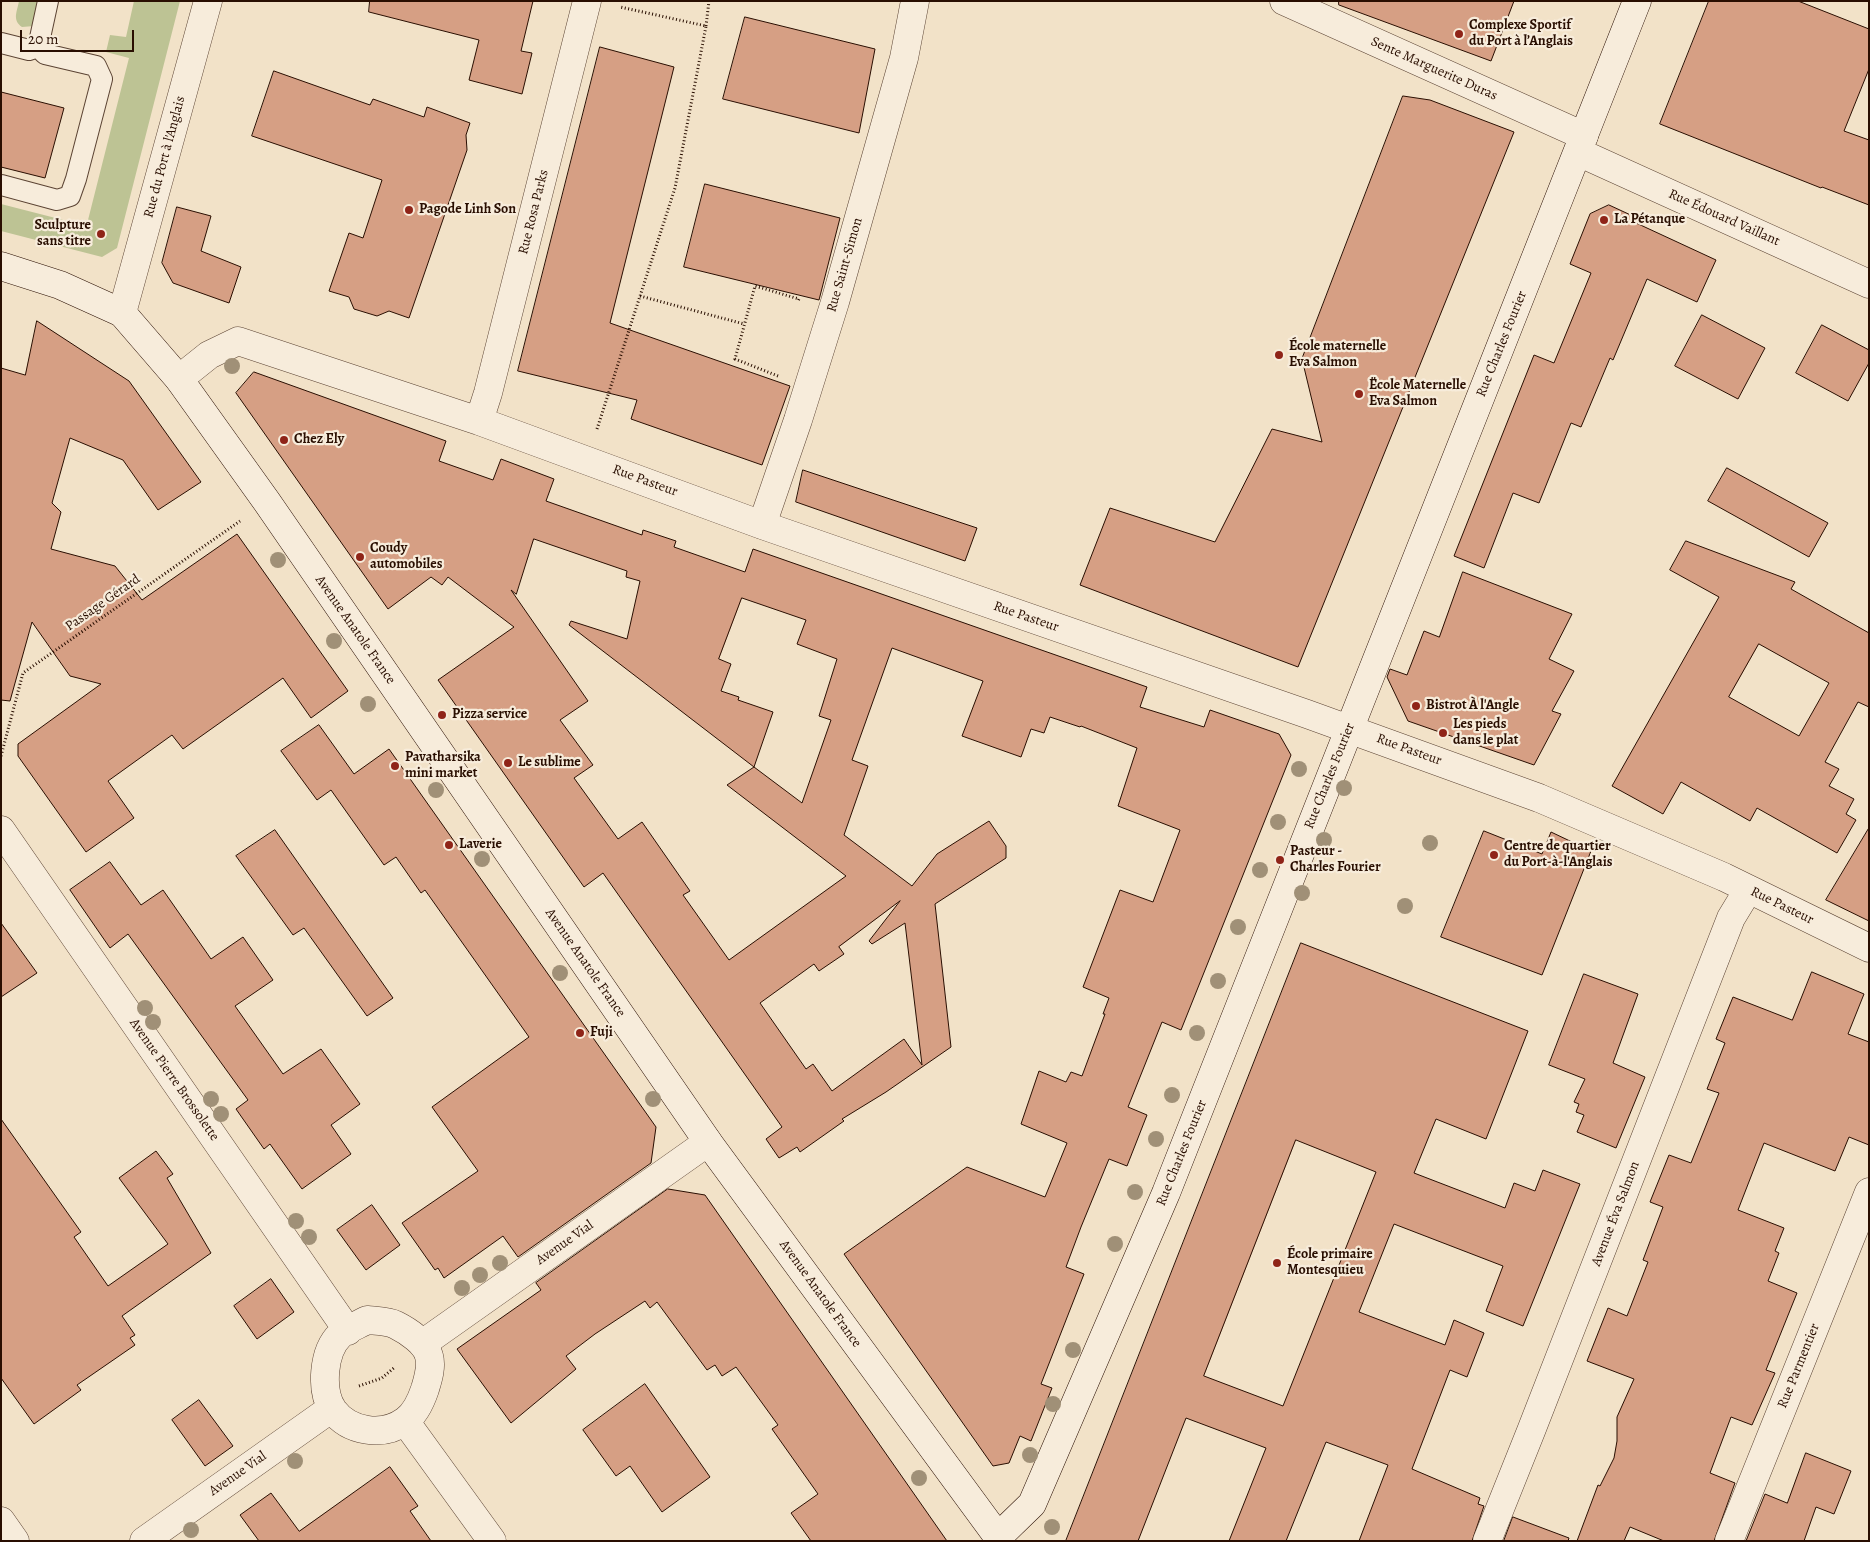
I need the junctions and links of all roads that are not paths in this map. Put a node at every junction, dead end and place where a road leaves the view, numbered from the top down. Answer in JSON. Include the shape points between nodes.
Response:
{"nodes":[{"id":1,"x":48,"y":1,"type":"edge"},
{"id":2,"x":208,"y":1,"type":"edge"},
{"id":3,"x":587,"y":1,"type":"edge"},
{"id":4,"x":915,"y":1,"type":"edge"},
{"id":5,"x":1284,"y":1,"type":"edge"},
{"id":6,"x":1637,"y":1,"type":"edge"},
{"id":7,"x":1,"y":43,"type":"edge"},
{"id":8,"x":38,"y":47,"type":"junction"},
{"id":9,"x":1581,"y":144,"type":"junction"},
{"id":10,"x":1,"y":185,"type":"edge"},
{"id":11,"x":1,"y":266,"type":"edge"},
{"id":12,"x":1869,"y":284,"type":"edge"},
{"id":13,"x":122,"y":313,"type":"junction"},
{"id":14,"x":179,"y":379,"type":"junction"},
{"id":15,"x":479,"y":421,"type":"junction"},
{"id":16,"x":762,"y":525,"type":"junction"},
{"id":17,"x":1349,"y":728,"type":"junction"},
{"id":18,"x":1,"y":830,"type":"edge"},
{"id":19,"x":1748,"y":890,"type":"junction"},
{"id":20,"x":1869,"y":948,"type":"edge"},
{"id":21,"x":708,"y":1142,"type":"junction"},
{"id":22,"x":1869,"y":1192,"type":"edge"},
{"id":23,"x":348,"y":1331,"type":"junction"},
{"id":24,"x":422,"y":1344,"type":"junction"},
{"id":25,"x":332,"y":1408,"type":"junction"},
{"id":26,"x":405,"y":1421,"type":"junction"},
{"id":27,"x":1,"y":1521,"type":"edge"},
{"id":28,"x":999,"y":1539,"type":"edge"},
{"id":29,"x":15,"y":1541,"type":"edge"},
{"id":30,"x":144,"y":1541,"type":"edge"},
{"id":31,"x":492,"y":1541,"type":"edge"},
{"id":32,"x":1487,"y":1541,"type":"edge"},
{"id":33,"x":1729,"y":1541,"type":"edge"}],
"edges":[{"from":1,"to":8,"type":"lane"},
{"from":2,"to":13,"type":"street","name":"Rue du Port à l'Anglais"},
{"from":3,"to":15,"type":"street","name":"Rue Rosa Parks"},
{"from":4,"to":16,"type":"street","name":"Rue Saint-Simon","via":[[904,58],[835,302]]},
{"from":5,"to":9,"type":"street","name":"Sente Marguerite Duras"},
{"from":6,"to":9,"type":"street","name":"Rue Charles Fourier"},
{"from":7,"to":8,"type":"lane","via":[[29,50]]},
{"from":8,"to":10,"type":"lane","via":[[45,54],[96,66],[102,79],[76,178],[70,196],[57,200]]},
{"from":9,"to":12,"type":"street","name":"Rue Édouard Vaillant"},
{"from":9,"to":17,"type":"street","name":"Rue Charles Fourier"},
{"from":11,"to":13,"type":"street","via":[[60,286]]},
{"from":13,"to":14,"type":"street","name":"Avenue Anatole France"},
{"from":14,"to":15,"type":"street","name":"Rue Pasteur","via":[[209,355],[238,341]]},
{"from":14,"to":21,"type":"street","name":"Avenue Anatole France"},
{"from":15,"to":16,"type":"street","name":"Rue Pasteur"},
{"from":16,"to":17,"type":"street","name":"Rue Pasteur"},
{"from":17,"to":19,"type":"street","name":"Rue Pasteur","via":[[1554,804],[1724,876]]},
{"from":17,"to":28,"type":"street","name":"Rue Charles Fourier","via":[[1166,1193],[1036,1495],[1032,1504]]},
{"from":18,"to":23,"type":"street","name":"Avenue Pierre Brossolette"},
{"from":19,"to":20,"type":"street","name":"Rue Pasteur"},
{"from":19,"to":32,"type":"street","name":"Avenue Éva Salmon","via":[[1731,918]]},
{"from":21,"to":24,"type":"street","name":"Avenue Vial"},
{"from":21,"to":28,"type":"street","name":"Avenue Anatole France"},
{"from":22,"to":33,"type":"street","name":"Rue Parmentier"},
{"from":23,"to":24,"type":"street","via":[[367,1320],[380,1322],[396,1325]]},
{"from":23,"to":25,"type":"street","via":[[330,1350],[326,1366],[325,1380]]},
{"from":24,"to":26,"type":"street","via":[[429,1355],[429,1377],[417,1408]]},
{"from":25,"to":26,"type":"street","via":[[340,1418],[370,1430],[388,1428]]},
{"from":25,"to":30,"type":"street","name":"Avenue Vial"},
{"from":26,"to":31,"type":"street"},
{"from":27,"to":29,"type":"street"}]}
